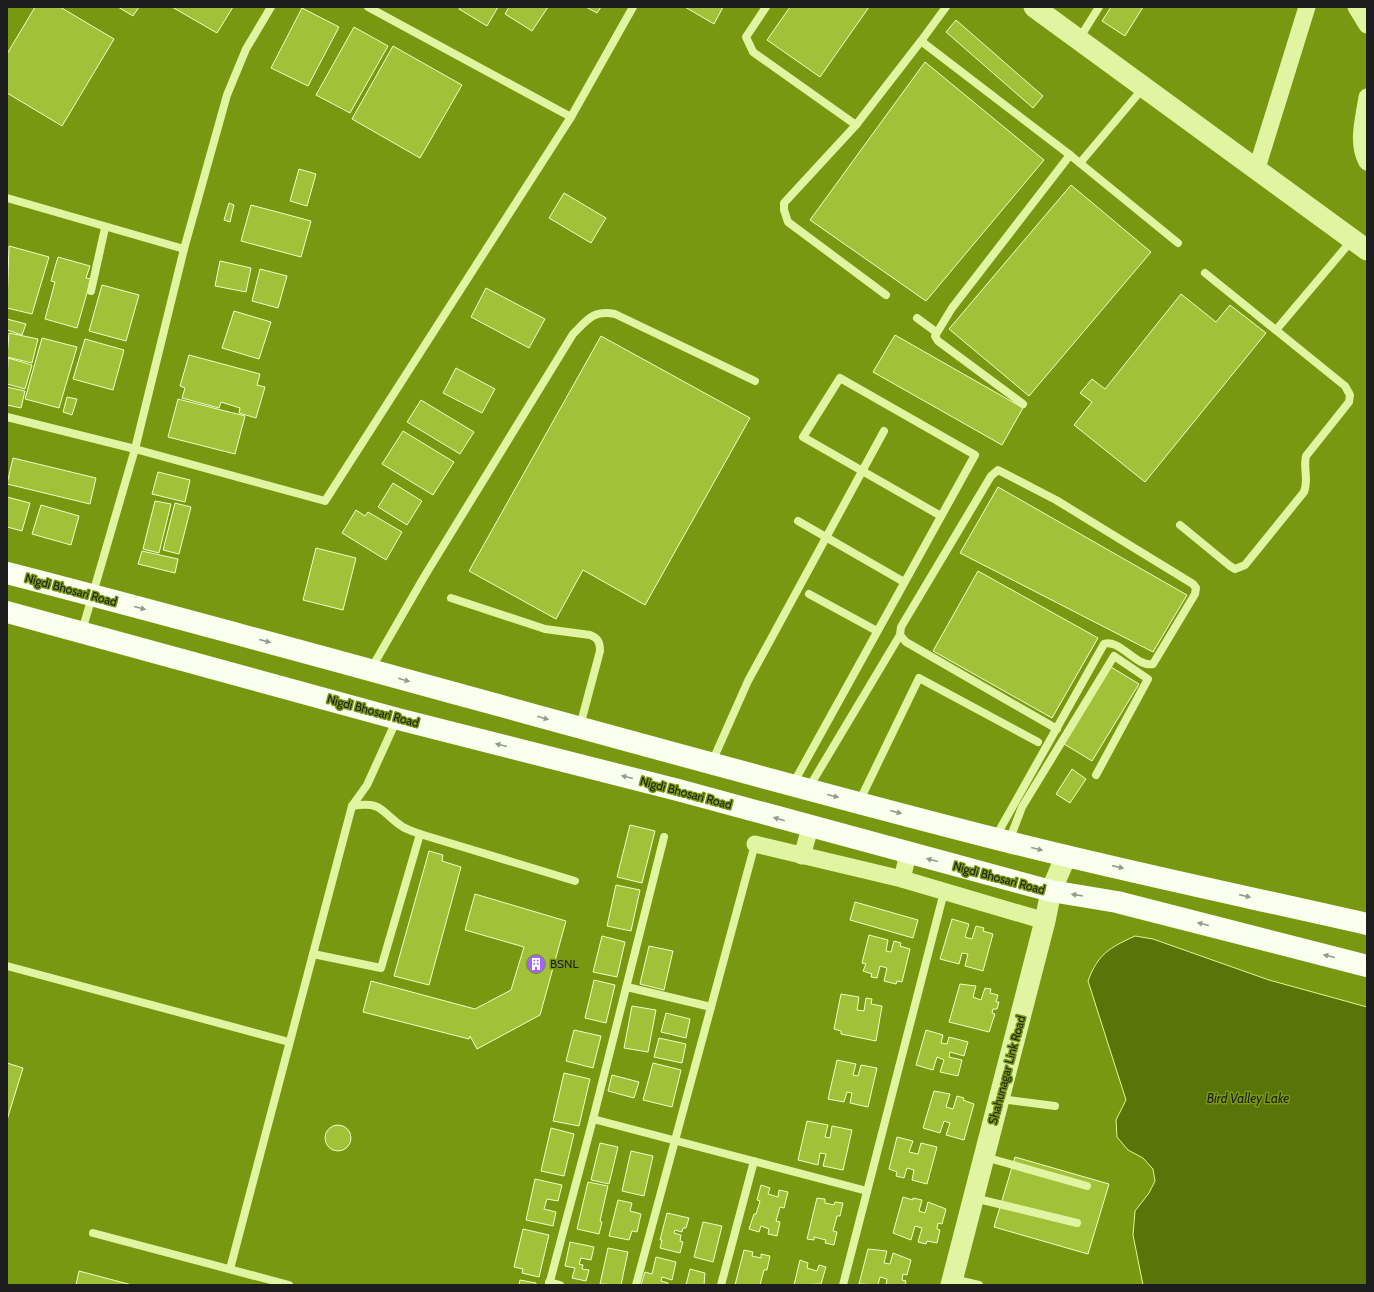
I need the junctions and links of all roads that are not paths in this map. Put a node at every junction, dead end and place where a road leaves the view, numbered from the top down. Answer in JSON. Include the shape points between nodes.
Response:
{"nodes":[{"id":1,"x":271,"y":7,"type":"edge"},
{"id":2,"x":368,"y":7,"type":"edge"},
{"id":3,"x":633,"y":7,"type":"edge"},
{"id":4,"x":766,"y":7,"type":"edge"},
{"id":5,"x":946,"y":7,"type":"edge"},
{"id":6,"x":1034,"y":7,"type":"edge"},
{"id":7,"x":1099,"y":7,"type":"edge"},
{"id":8,"x":1307,"y":7,"type":"edge"},
{"id":9,"x":1356,"y":7,"type":"edge"},
{"id":10,"x":1367,"y":25,"type":"edge"},
{"id":11,"x":1079,"y":39,"type":"junction"},
{"id":12,"x":921,"y":41,"type":"junction"},
{"id":13,"x":1144,"y":87,"type":"junction"},
{"id":14,"x":1367,"y":97,"type":"edge"},
{"id":15,"x":570,"y":117,"type":"junction"},
{"id":16,"x":856,"y":125,"type":"junction"},
{"id":17,"x":1070,"y":155,"type":"junction"},
{"id":18,"x":1367,"y":162,"type":"edge"},
{"id":19,"x":1080,"y":163,"type":"junction"},
{"id":20,"x":1257,"y":168,"type":"junction"},
{"id":21,"x":7,"y":198,"type":"edge"},
{"id":22,"x":105,"y":228,"type":"junction"},
{"id":23,"x":1178,"y":243,"type":"dead end"},
{"id":24,"x":1360,"y":245,"type":"edge"},
{"id":25,"x":184,"y":249,"type":"junction"},
{"id":26,"x":1205,"y":273,"type":"dead end"},
{"id":27,"x":91,"y":291,"type":"dead end"},
{"id":28,"x":886,"y":295,"type":"dead end"},
{"id":29,"x":917,"y":318,"type":"dead end"},
{"id":30,"x":1276,"y":330,"type":"junction"},
{"id":31,"x":936,"y":332,"type":"junction"},
{"id":32,"x":755,"y":381,"type":"dead end"},
{"id":33,"x":1023,"y":404,"type":"dead end"},
{"id":34,"x":7,"y":417,"type":"edge"},
{"id":35,"x":884,"y":431,"type":"dead end"},
{"id":36,"x":134,"y":449,"type":"junction"},
{"id":37,"x":862,"y":471,"type":"junction"},
{"id":38,"x":941,"y":516,"type":"junction"},
{"id":39,"x":798,"y":521,"type":"dead end"},
{"id":40,"x":1180,"y":525,"type":"dead end"},
{"id":41,"x":826,"y":538,"type":"junction"},
{"id":42,"x":7,"y":573,"type":"edge"},
{"id":43,"x":904,"y":582,"type":"junction"},
{"id":44,"x":810,"y":594,"type":"dead end"},
{"id":45,"x":93,"y":595,"type":"junction"},
{"id":46,"x":451,"y":598,"type":"dead end"},
{"id":47,"x":7,"y":612,"type":"edge"},
{"id":48,"x":82,"y":631,"type":"junction"},
{"id":49,"x":877,"y":631,"type":"junction"},
{"id":50,"x":900,"y":635,"type":"junction"},
{"id":51,"x":370,"y":670,"type":"junction"},
{"id":52,"x":398,"y":719,"type":"junction"},
{"id":53,"x":579,"y":728,"type":"junction"},
{"id":54,"x":1057,"y":729,"type":"junction"},
{"id":55,"x":1038,"y":742,"type":"dead end"},
{"id":56,"x":711,"y":763,"type":"junction"},
{"id":57,"x":1096,"y":775,"type":"dead end"},
{"id":58,"x":800,"y":787,"type":"junction"},
{"id":59,"x":858,"y":802,"type":"junction"},
{"id":60,"x":352,"y":806,"type":"junction"},
{"id":61,"x":810,"y":828,"type":"junction"},
{"id":62,"x":420,"y":834,"type":"junction"},
{"id":63,"x":664,"y":837,"type":"dead end"},
{"id":64,"x":1002,"y":840,"type":"junction"},
{"id":65,"x":755,"y":844,"type":"joint"},
{"id":66,"x":908,"y":854,"type":"junction"},
{"id":67,"x":802,"y":856,"type":"junction"},
{"id":68,"x":1066,"y":856,"type":"junction"},
{"id":69,"x":902,"y":880,"type":"junction"},
{"id":70,"x":575,"y":881,"type":"dead end"},
{"id":71,"x":944,"y":892,"type":"junction"},
{"id":72,"x":1051,"y":892,"type":"junction"},
{"id":73,"x":1045,"y":921,"type":"junction"},
{"id":74,"x":1367,"y":924,"type":"edge"},
{"id":75,"x":312,"y":954,"type":"junction"},
{"id":76,"x":7,"y":966,"type":"edge"},
{"id":77,"x":1367,"y":966,"type":"edge"},
{"id":78,"x":626,"y":987,"type":"junction"},
{"id":79,"x":711,"y":1007,"type":"junction"},
{"id":80,"x":289,"y":1042,"type":"junction"},
{"id":81,"x":999,"y":1099,"type":"junction"},
{"id":82,"x":1055,"y":1106,"type":"dead end"},
{"id":83,"x":593,"y":1119,"type":"junction"},
{"id":84,"x":675,"y":1140,"type":"junction"},
{"id":85,"x":984,"y":1157,"type":"junction"},
{"id":86,"x":754,"y":1161,"type":"junction"},
{"id":87,"x":1087,"y":1186,"type":"dead end"},
{"id":88,"x":867,"y":1191,"type":"junction"},
{"id":89,"x":974,"y":1198,"type":"junction"},
{"id":90,"x":1077,"y":1223,"type":"dead end"},
{"id":91,"x":93,"y":1233,"type":"dead end"},
{"id":92,"x":230,"y":1269,"type":"junction"},
{"id":93,"x":952,"y":1282,"type":"edge"},
{"id":94,"x":549,"y":1284,"type":"edge"},
{"id":95,"x":290,"y":1285,"type":"edge"},
{"id":96,"x":560,"y":1285,"type":"edge"},
{"id":97,"x":636,"y":1285,"type":"edge"},
{"id":98,"x":721,"y":1285,"type":"edge"},
{"id":99,"x":843,"y":1285,"type":"edge"},
{"id":100,"x":979,"y":1285,"type":"edge"}],
"edges":[{"from":1,"to":25,"type":"lane","via":[[246,49],[227,95]]},
{"from":2,"to":15,"type":"lane"},
{"from":3,"to":15,"type":"lane"},
{"from":4,"to":16,"type":"lane","via":[[746,37],[753,52]]},
{"from":5,"to":12,"type":"lane"},
{"from":6,"to":11,"type":"street"},
{"from":7,"to":11,"type":"lane"},
{"from":8,"to":20,"type":"street"},
{"from":9,"to":10,"type":"street"},
{"from":11,"to":13,"type":"street"},
{"from":12,"to":16,"type":"lane"},
{"from":12,"to":17,"type":"lane"},
{"from":13,"to":19,"type":"lane"},
{"from":13,"to":20,"type":"street"},
{"from":14,"to":18,"type":"street","via":[[1361,143]]},
{"from":15,"to":36,"type":"lane","via":[[325,501]]},
{"from":16,"to":28,"type":"lane","via":[[784,203],[784,210],[788,222]]},
{"from":17,"to":19,"type":"lane"},
{"from":17,"to":31,"type":"lane"},
{"from":19,"to":23,"type":"lane"},
{"from":20,"to":24,"type":"street"},
{"from":21,"to":22,"type":"lane"},
{"from":22,"to":25,"type":"lane"},
{"from":22,"to":27,"type":"lane"},
{"from":24,"to":30,"type":"lane"},
{"from":25,"to":36,"type":"lane"},
{"from":26,"to":30,"type":"lane"},
{"from":29,"to":31,"type":"lane"},
{"from":30,"to":40,"type":"lane","via":[[1346,386],[1350,395],[1349,402],[1306,456],[1308,480],[1304,492],[1245,565],[1235,569],[1230,566]]},
{"from":31,"to":33,"type":"lane","via":[[938,341]]},
{"from":32,"to":51,"type":"lane","via":[[615,314],[597,313],[587,319],[569,340]]},
{"from":34,"to":36,"type":"lane"},
{"from":35,"to":37,"type":"lane"},
{"from":36,"to":45,"type":"lane"},
{"from":37,"to":38,"type":"lane"},
{"from":37,"to":38,"type":"lane","via":[[803,437],[840,378],[975,455]]},
{"from":37,"to":41,"type":"lane"},
{"from":38,"to":43,"type":"lane"},
{"from":39,"to":41,"type":"lane"},
{"from":41,"to":43,"type":"lane"},
{"from":41,"to":56,"type":"lane","via":[[748,681]]},
{"from":42,"to":45,"type":"main road","name":"Nigdi Bhosari Road"},
{"from":43,"to":49,"type":"lane"},
{"from":44,"to":49,"type":"lane"},
{"from":45,"to":48,"type":"lane"},
{"from":45,"to":51,"type":"main road","name":"Nigdi Bhosari Road","one_way":true},
{"from":46,"to":53,"type":"lane","via":[[545,629],[596,637],[600,651]]},
{"from":47,"to":48,"type":"main road","name":"Nigdi Bhosari Road"},
{"from":48,"to":52,"type":"main road","name":"Nigdi Bhosari Road"},
{"from":49,"to":58,"type":"lane"},
{"from":50,"to":54,"type":"lane","via":[[906,642]]},
{"from":50,"to":54,"type":"lane","via":[[901,627],[991,476],[998,470],[1056,500],[1193,584],[1196,588],[1195,594],[1156,661],[1149,665],[1112,643],[1104,644]]},
{"from":50,"to":58,"type":"lane"},
{"from":51,"to":53,"type":"main road","name":"Nigdi Bhosari Road","one_way":true},
{"from":52,"to":60,"type":"lane","via":[[367,785]]},
{"from":61,"to":52,"type":"main road","name":"Nigdi Bhosari Road","one_way":true,"via":[[678,790]]},
{"from":53,"to":56,"type":"main road","name":"Nigdi Bhosari Road"},
{"from":54,"to":64,"type":"lane"},
{"from":55,"to":59,"type":"lane","via":[[919,678]]},
{"from":56,"to":58,"type":"main road","name":"Nigdi Bhosari Road"},
{"from":57,"to":64,"type":"lane","via":[[1148,679],[1114,656]]},
{"from":58,"to":59,"type":"main road","name":"Nigdi Bhosari Road","one_way":true},
{"from":59,"to":64,"type":"main road","name":"Nigdi Bhosari Road","one_way":true},
{"from":60,"to":62,"type":"lane","via":[[375,805],[386,811],[403,827]]},
{"from":60,"to":75,"type":"lane"},
{"from":61,"to":66,"type":"main road","name":"Nigdi Bhosari Road"},
{"from":61,"to":67,"type":"street"},
{"from":62,"to":70,"type":"lane"},
{"from":62,"to":75,"type":"lane","via":[[381,968]]},
{"from":63,"to":78,"type":"lane"},
{"from":64,"to":68,"type":"main road","name":"Nigdi Bhosari Road","one_way":true},
{"from":65,"to":67,"type":"street"},
{"from":65,"to":79,"type":"lane"},
{"from":66,"to":69,"type":"street"},
{"from":72,"to":66,"type":"main road","name":"Nigdi Bhosari Road","one_way":true},
{"from":67,"to":69,"type":"street"},
{"from":68,"to":72,"type":"street","name":"Shahunagar Link Road"},
{"from":68,"to":74,"type":"main road","name":"Nigdi Bhosari Road","one_way":true},
{"from":69,"to":71,"type":"street"},
{"from":71,"to":73,"type":"street"},
{"from":71,"to":88,"type":"lane"},
{"from":72,"to":73,"type":"street","name":"Shahunagar Link Road"},
{"from":77,"to":72,"type":"main road","name":"Nigdi Bhosari Road","one_way":true,"via":[[1117,902]]},
{"from":73,"to":81,"type":"street","name":"Shahunagar Link Road"},
{"from":75,"to":80,"type":"lane"},
{"from":76,"to":80,"type":"lane"},
{"from":78,"to":79,"type":"lane"},
{"from":78,"to":83,"type":"lane"},
{"from":79,"to":84,"type":"lane"},
{"from":80,"to":92,"type":"lane"},
{"from":81,"to":82,"type":"lane"},
{"from":81,"to":85,"type":"street","name":"Shahunagar Link Road"},
{"from":83,"to":84,"type":"lane"},
{"from":83,"to":94,"type":"lane"},
{"from":84,"to":86,"type":"lane"},
{"from":84,"to":97,"type":"lane"},
{"from":85,"to":87,"type":"lane"},
{"from":85,"to":89,"type":"street","name":"Shahunagar Link Road"},
{"from":86,"to":88,"type":"lane"},
{"from":86,"to":98,"type":"lane"},
{"from":88,"to":99,"type":"lane"},
{"from":89,"to":90,"type":"lane"},
{"from":89,"to":93,"type":"street","name":"Shahunagar Link Road"},
{"from":91,"to":92,"type":"lane"},
{"from":92,"to":95,"type":"lane"},
{"from":93,"to":100,"type":"lane"},
{"from":94,"to":96,"type":"lane"}]}
